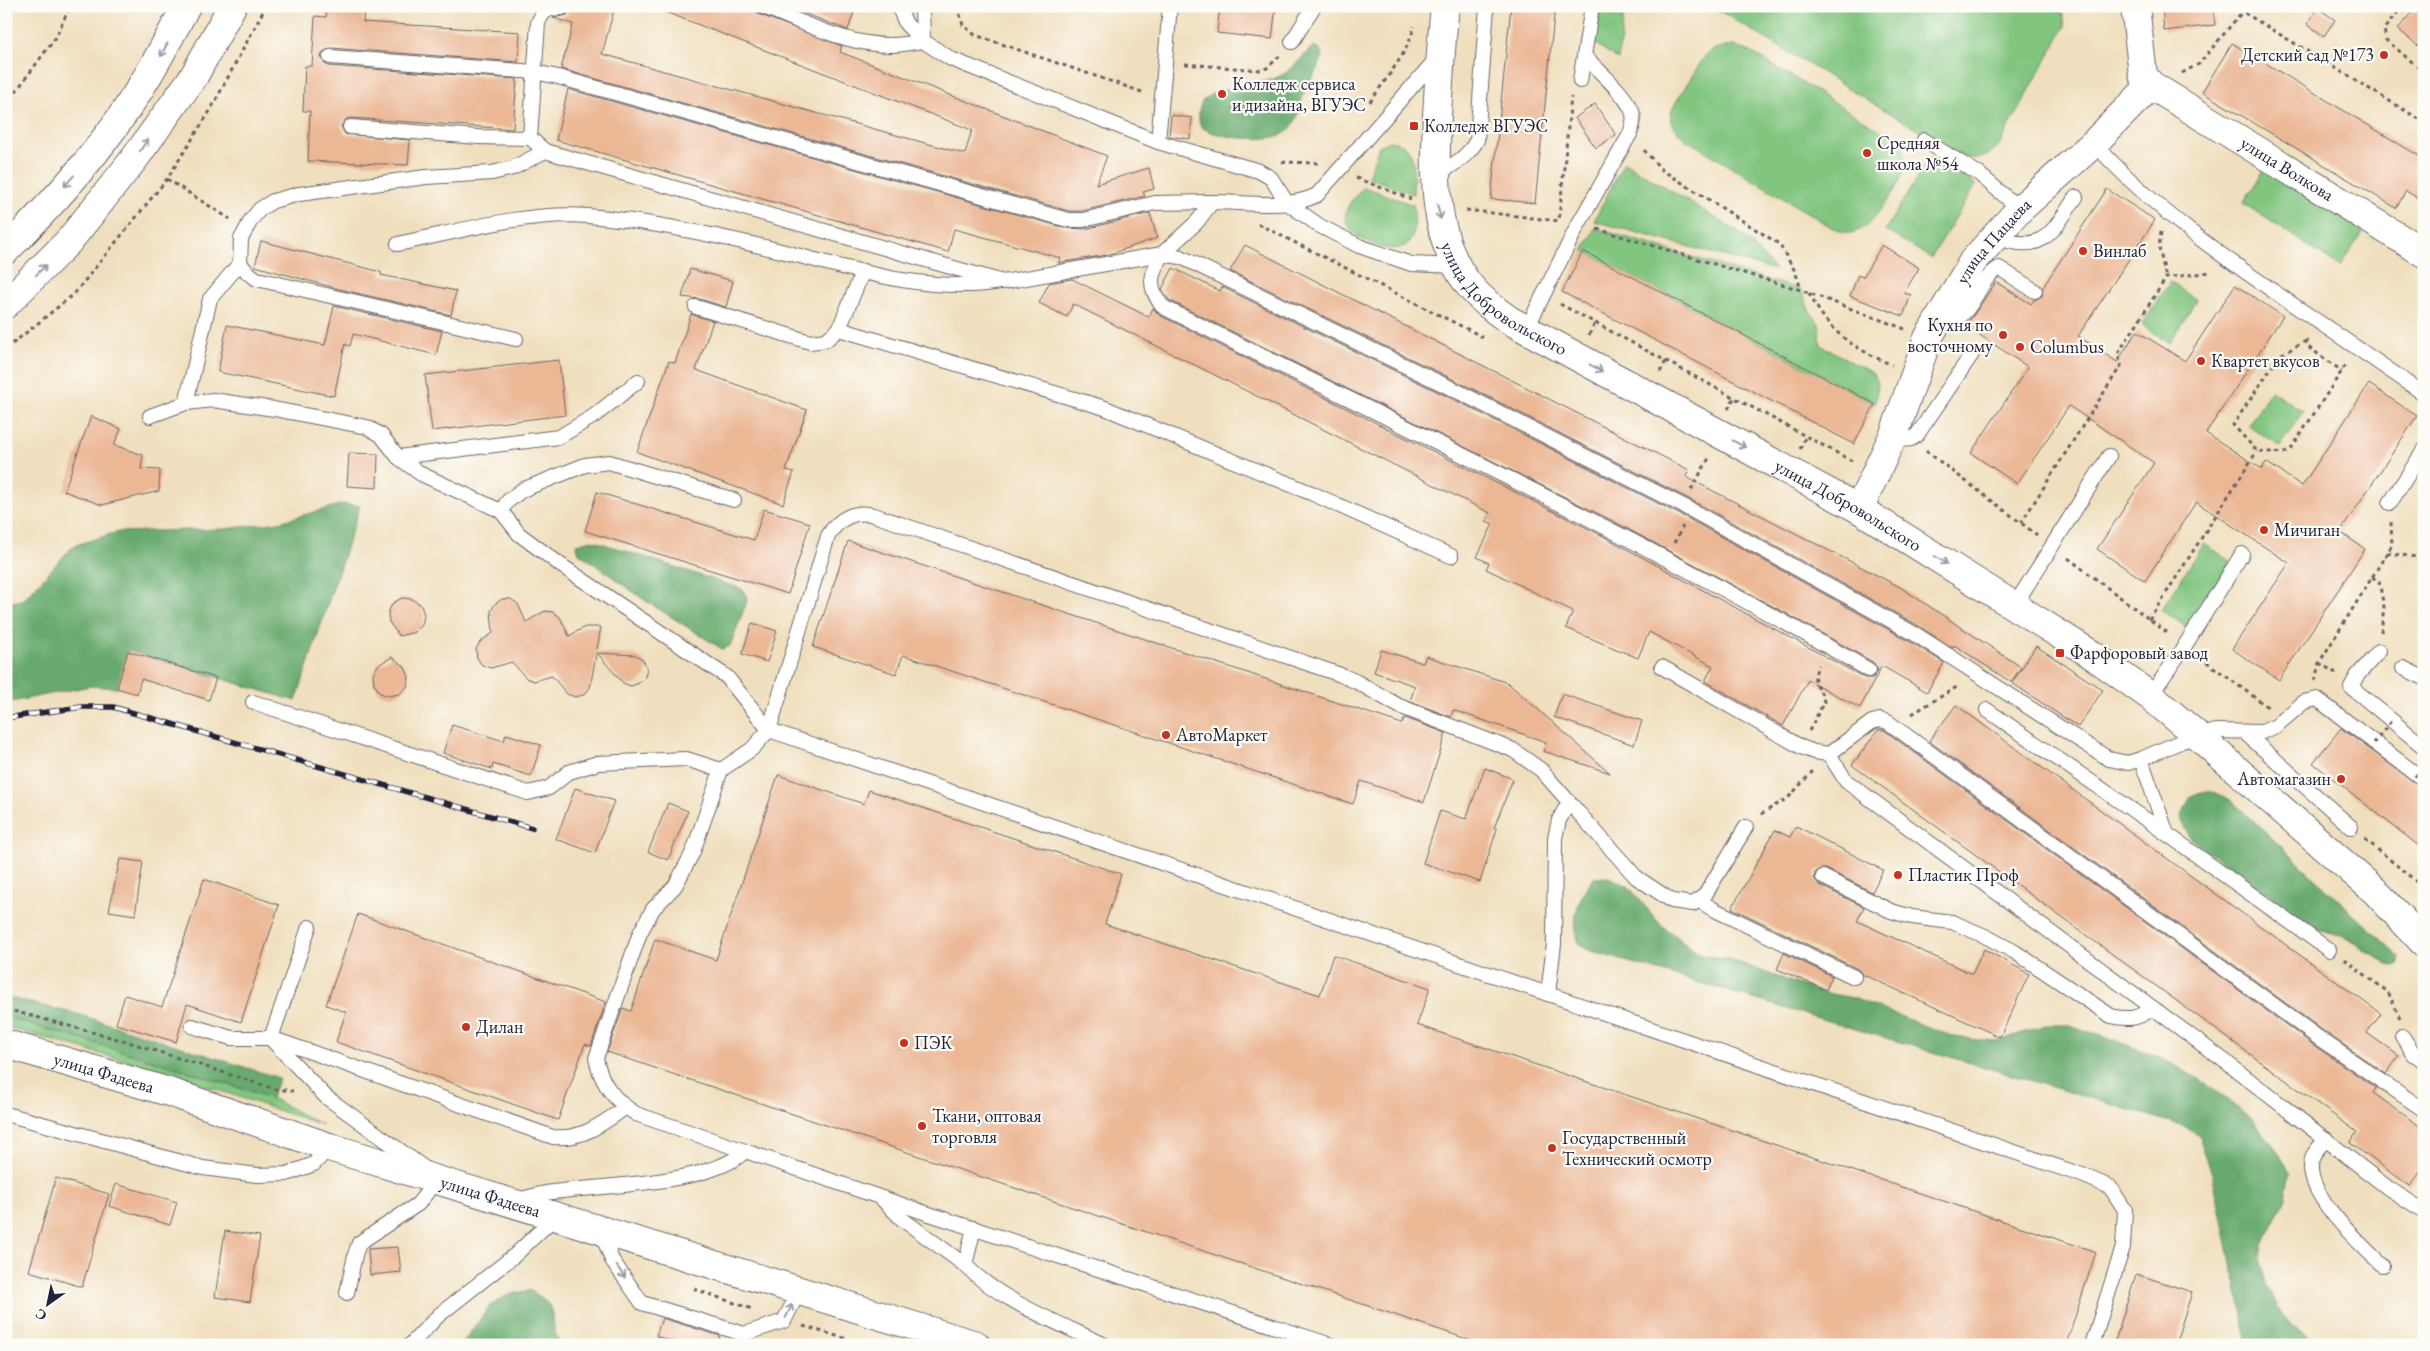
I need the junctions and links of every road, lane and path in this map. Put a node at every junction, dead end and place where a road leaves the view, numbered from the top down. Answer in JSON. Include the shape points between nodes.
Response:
{"nodes":[{"id":1,"x":70,"y":6,"type":"edge"},
{"id":2,"x":186,"y":6,"type":"edge"},
{"id":3,"x":232,"y":6,"type":"edge"},
{"id":4,"x":266,"y":6,"type":"edge"},
{"id":5,"x":761,"y":6,"type":"edge"},
{"id":6,"x":898,"y":6,"type":"edge"},
{"id":7,"x":922,"y":6,"type":"edge"},
{"id":8,"x":957,"y":6,"type":"edge"},
{"id":9,"x":1170,"y":6,"type":"edge"},
{"id":10,"x":1314,"y":6,"type":"edge"},
{"id":11,"x":1446,"y":6,"type":"edge"},
{"id":12,"x":1487,"y":6,"type":"edge"},
{"id":13,"x":1592,"y":6,"type":"edge"},
{"id":14,"x":2135,"y":6,"type":"edge"},
{"id":15,"x":2242,"y":6,"type":"edge"},
{"id":16,"x":2247,"y":6,"type":"edge"},
{"id":17,"x":2402,"y":6,"type":"edge"},
{"id":18,"x":562,"y":8,"type":"dead end"},
{"id":19,"x":2243,"y":12,"type":"junction"},
{"id":20,"x":1416,"y":18,"type":"dead end"},
{"id":21,"x":923,"y":41,"type":"junction"},
{"id":22,"x":1292,"y":42,"type":"joint"},
{"id":23,"x":1440,"y":56,"type":"junction"},
{"id":24,"x":1584,"y":56,"type":"junction"},
{"id":25,"x":330,"y":57,"type":"dead end"},
{"id":26,"x":1164,"y":62,"type":"junction"},
{"id":27,"x":535,"y":72,"type":"junction"},
{"id":28,"x":2424,"y":72,"type":"edge"},
{"id":29,"x":2176,"y":76,"type":"dead end"},
{"id":30,"x":1580,"y":81,"type":"joint"},
{"id":31,"x":2150,"y":85,"type":"junction"},
{"id":32,"x":1162,"y":99,"type":"junction"},
{"id":33,"x":6,"y":105,"type":"edge"},
{"id":34,"x":1365,"y":110,"type":"dead end"},
{"id":35,"x":2424,"y":122,"type":"edge"},
{"id":36,"x":350,"y":127,"type":"dead end"},
{"id":37,"x":1630,"y":134,"type":"junction"},
{"id":38,"x":530,"y":138,"type":"junction"},
{"id":39,"x":1924,"y":140,"type":"dead end"},
{"id":40,"x":1158,"y":142,"type":"junction"},
{"id":41,"x":2094,"y":143,"type":"junction"},
{"id":42,"x":545,"y":151,"type":"junction"},
{"id":43,"x":1327,"y":164,"type":"dead end"},
{"id":44,"x":1259,"y":171,"type":"junction"},
{"id":45,"x":1435,"y":174,"type":"junction"},
{"id":46,"x":167,"y":179,"type":"junction"},
{"id":47,"x":2076,"y":197,"type":"dead end"},
{"id":48,"x":1212,"y":202,"type":"junction"},
{"id":49,"x":1287,"y":203,"type":"junction"},
{"id":50,"x":2020,"y":209,"type":"junction"},
{"id":51,"x":220,"y":213,"type":"dead end"},
{"id":52,"x":2168,"y":215,"type":"junction"},
{"id":53,"x":1558,"y":221,"type":"dead end"},
{"id":54,"x":1255,"y":223,"type":"dead end"},
{"id":55,"x":1595,"y":228,"type":"dead end"},
{"id":56,"x":1994,"y":236,"type":"junction"},
{"id":57,"x":398,"y":244,"type":"dead end"},
{"id":58,"x":6,"y":250,"type":"edge"},
{"id":59,"x":2424,"y":253,"type":"edge"},
{"id":60,"x":1162,"y":254,"type":"junction"},
{"id":61,"x":240,"y":263,"type":"junction"},
{"id":62,"x":1457,"y":266,"type":"junction"},
{"id":63,"x":2239,"y":268,"type":"junction"},
{"id":64,"x":863,"y":271,"type":"junction"},
{"id":65,"x":2166,"y":278,"type":"junction"},
{"id":66,"x":1003,"y":282,"type":"junction"},
{"id":67,"x":1801,"y":290,"type":"junction"},
{"id":68,"x":2034,"y":291,"type":"dead end"},
{"id":69,"x":1809,"y":293,"type":"junction"},
{"id":70,"x":1542,"y":295,"type":"junction"},
{"id":71,"x":6,"y":304,"type":"edge"},
{"id":72,"x":696,"y":306,"type":"dead end"},
{"id":73,"x":838,"y":329,"type":"junction"},
{"id":74,"x":1526,"y":330,"type":"junction"},
{"id":75,"x":1931,"y":332,"type":"junction"},
{"id":76,"x":516,"y":339,"type":"dead end"},
{"id":77,"x":1488,"y":339,"type":"dead end"},
{"id":78,"x":2306,"y":341,"type":"dead end"},
{"id":79,"x":2356,"y":348,"type":"junction"},
{"id":80,"x":6,"y":349,"type":"edge"},
{"id":81,"x":1972,"y":354,"type":"dead end"},
{"id":82,"x":1915,"y":375,"type":"junction"},
{"id":83,"x":638,"y":380,"type":"dead end"},
{"id":84,"x":2424,"y":394,"type":"edge"},
{"id":85,"x":186,"y":402,"type":"junction"},
{"id":86,"x":150,"y":416,"type":"dead end"},
{"id":87,"x":1903,"y":437,"type":"junction"},
{"id":88,"x":2424,"y":450,"type":"edge"},
{"id":89,"x":2257,"y":451,"type":"junction"},
{"id":90,"x":1711,"y":453,"type":"dead end"},
{"id":91,"x":2109,"y":456,"type":"dead end"},
{"id":92,"x":398,"y":457,"type":"junction"},
{"id":93,"x":1876,"y":475,"type":"junction"},
{"id":94,"x":734,"y":500,"type":"dead end"},
{"id":95,"x":2390,"y":504,"type":"dead end"},
{"id":96,"x":1687,"y":508,"type":"junction"},
{"id":97,"x":1859,"y":510,"type":"junction"},
{"id":98,"x":500,"y":511,"type":"junction"},
{"id":99,"x":2021,"y":523,"type":"junction"},
{"id":100,"x":2052,"y":545,"type":"junction"},
{"id":101,"x":2392,"y":545,"type":"dead end"},
{"id":102,"x":2424,"y":547,"type":"edge"},
{"id":103,"x":2387,"y":553,"type":"junction"},
{"id":104,"x":2242,"y":554,"type":"dead end"},
{"id":105,"x":1451,"y":556,"type":"dead end"},
{"id":106,"x":1666,"y":559,"type":"junction"},
{"id":107,"x":2372,"y":577,"type":"junction"},
{"id":108,"x":2014,"y":606,"type":"junction"},
{"id":109,"x":2150,"y":620,"type":"junction"},
{"id":110,"x":2184,"y":646,"type":"junction"},
{"id":111,"x":1829,"y":647,"type":"junction"},
{"id":112,"x":2379,"y":651,"type":"joint"},
{"id":113,"x":1662,"y":667,"type":"dead end"},
{"id":114,"x":2403,"y":668,"type":"dead end"},
{"id":115,"x":1869,"y":670,"type":"dead end"},
{"id":116,"x":1979,"y":674,"type":"junction"},
{"id":117,"x":2424,"y":678,"type":"edge"},
{"id":118,"x":2315,"y":685,"type":"dead end"},
{"id":119,"x":2150,"y":696,"type":"junction"},
{"id":120,"x":253,"y":702,"type":"dead end"},
{"id":121,"x":1987,"y":710,"type":"dead end"},
{"id":122,"x":1820,"y":712,"type":"dead end"},
{"id":123,"x":2391,"y":722,"type":"junction"},
{"id":124,"x":2280,"y":723,"type":"junction"},
{"id":125,"x":1892,"y":726,"type":"junction"},
{"id":126,"x":769,"y":730,"type":"junction"},
{"id":127,"x":2244,"y":733,"type":"junction"},
{"id":128,"x":2198,"y":736,"type":"junction"},
{"id":129,"x":2374,"y":744,"type":"dead end"},
{"id":130,"x":2424,"y":746,"type":"edge"},
{"id":131,"x":1828,"y":754,"type":"junction"},
{"id":132,"x":2141,"y":759,"type":"junction"},
{"id":133,"x":2424,"y":765,"type":"edge"},
{"id":134,"x":721,"y":770,"type":"junction"},
{"id":135,"x":2419,"y":778,"type":"edge"},
{"id":136,"x":1569,"y":802,"type":"junction"},
{"id":137,"x":1746,"y":826,"type":"joint"},
{"id":138,"x":2351,"y":827,"type":"joint"},
{"id":139,"x":2167,"y":834,"type":"junction"},
{"id":140,"x":1824,"y":877,"type":"dead end"},
{"id":141,"x":2424,"y":888,"type":"edge"},
{"id":142,"x":1700,"y":901,"type":"junction"},
{"id":143,"x":309,"y":927,"type":"dead end"},
{"id":144,"x":2424,"y":943,"type":"edge"},
{"id":145,"x":2334,"y":953,"type":"joint"},
{"id":146,"x":1854,"y":977,"type":"dead end"},
{"id":147,"x":1548,"y":994,"type":"junction"},
{"id":148,"x":2153,"y":1008,"type":"junction"},
{"id":149,"x":6,"y":1009,"type":"edge"},
{"id":150,"x":192,"y":1026,"type":"dead end"},
{"id":151,"x":2402,"y":1036,"type":"joint"},
{"id":152,"x":271,"y":1038,"type":"junction"},
{"id":153,"x":6,"y":1044,"type":"edge"},
{"id":154,"x":2424,"y":1061,"type":"edge"},
{"id":155,"x":326,"y":1097,"type":"junction"},
{"id":156,"x":626,"y":1107,"type":"junction"},
{"id":157,"x":2424,"y":1110,"type":"edge"},
{"id":158,"x":6,"y":1114,"type":"edge"},
{"id":159,"x":2326,"y":1139,"type":"junction"},
{"id":160,"x":329,"y":1147,"type":"junction"},
{"id":161,"x":745,"y":1151,"type":"junction"},
{"id":162,"x":438,"y":1178,"type":"junction"},
{"id":163,"x":880,"y":1197,"type":"junction"},
{"id":164,"x":512,"y":1202,"type":"junction"},
{"id":165,"x":2424,"y":1211,"type":"edge"},
{"id":166,"x":557,"y":1216,"type":"junction"},
{"id":167,"x":974,"y":1228,"type":"junction"},
{"id":168,"x":600,"y":1229,"type":"junction"},
{"id":169,"x":965,"y":1265,"type":"junction"},
{"id":170,"x":2382,"y":1265,"type":"dead end"},
{"id":171,"x":800,"y":1289,"type":"junction"},
{"id":172,"x":348,"y":1293,"type":"dead end"},
{"id":173,"x":410,"y":1345,"type":"edge"},
{"id":174,"x":976,"y":1345,"type":"edge"},
{"id":175,"x":1105,"y":1345,"type":"edge"},
{"id":176,"x":1331,"y":1345,"type":"edge"},
{"id":177,"x":2092,"y":1345,"type":"edge"}],
"edges":[{"from":1,"to":33,"type":"path","via":[[56,37]]},
{"from":2,"to":58,"type":"main road","one_way":true,"via":[[160,57],[105,140]]},
{"from":71,"to":3,"type":"main road","one_way":true,"via":[[69,241],[135,158],[194,76]]},
{"from":4,"to":46,"type":"path","via":[[210,111]]},
{"from":5,"to":21,"type":"lane","via":[[866,43],[894,45]]},
{"from":6,"to":21,"type":"lane","via":[[906,24]]},
{"from":7,"to":21,"type":"lane"},
{"from":8,"to":32,"type":"path","via":[[963,24],[975,35]]},
{"from":9,"to":26,"type":"lane"},
{"from":10,"to":22,"type":"lane"},
{"from":11,"to":23,"type":"main road","name":"улица Добровольского"},
{"from":12,"to":45,"type":"lane","via":[[1477,140],[1461,158]]},
{"from":13,"to":24,"type":"lane"},
{"from":14,"to":31,"type":"main road","via":[[2143,75]]},
{"from":15,"to":19,"type":"path"},
{"from":16,"to":19,"type":"path"},
{"from":17,"to":28,"type":"path","via":[[2384,29],[2386,40]]},
{"from":18,"to":27,"type":"lane","via":[[551,8],[540,17]]},
{"from":19,"to":29,"type":"path","via":[[2199,64]]},
{"from":19,"to":35,"type":"path"},
{"from":20,"to":34,"type":"path","via":[[1413,36]]},
{"from":21,"to":40,"type":"lane","via":[[951,59]]},
{"from":22,"to":26,"type":"path","via":[[1275,62],[1259,70]]},
{"from":23,"to":45,"type":"main road","name":"улица Добровольского"},
{"from":23,"to":49,"type":"lane","via":[[1317,195],[1308,200]]},
{"from":24,"to":30,"type":"lane"},
{"from":24,"to":37,"type":"lane","via":[[1633,112]]},
{"from":25,"to":27,"type":"lane"},
{"from":26,"to":32,"type":"lane"},
{"from":27,"to":38,"type":"lane"},
{"from":27,"to":48,"type":"lane","via":[[1068,220],[1083,220],[1155,203]]},
{"from":30,"to":53,"type":"path","via":[[1570,101]]},
{"from":31,"to":41,"type":"main road","name":"улица Пацаева"},
{"from":31,"to":59,"type":"main road","name":"улица Волкова"},
{"from":32,"to":40,"type":"lane"},
{"from":36,"to":38,"type":"lane"},
{"from":37,"to":67,"type":"path","via":[[1662,170],[1779,244],[1795,271]]},
{"from":37,"to":70,"type":"lane"},
{"from":38,"to":42,"type":"lane"},
{"from":39,"to":50,"type":"lane","via":[[1978,174]]},
{"from":40,"to":44,"type":"lane"},
{"from":41,"to":50,"type":"main road","name":"улица Пацаева"},
{"from":41,"to":52,"type":"lane","via":[[2118,170]]},
{"from":42,"to":61,"type":"lane","via":[[513,168],[492,173],[426,177],[299,194],[273,201],[251,220],[241,240]]},
{"from":42,"to":66,"type":"lane"},
{"from":43,"to":44,"type":"path","via":[[1281,162]]},
{"from":44,"to":49,"type":"lane","via":[[1271,178]]},
{"from":45,"to":62,"type":"main road","name":"улица Добровольского","one_way":true,"via":[[1437,206]]},
{"from":46,"to":51,"type":"path"},
{"from":46,"to":80,"type":"path","via":[[74,294]]},
{"from":47,"to":56,"type":"lane","via":[[2054,230],[2038,242],[2015,245]]},
{"from":48,"to":49,"type":"lane"},
{"from":48,"to":60,"type":"lane","via":[[1197,222]]},
{"from":49,"to":62,"type":"lane","via":[[1320,226],[1381,255],[1411,264]]},
{"from":50,"to":56,"type":"main road","name":"улица Пацаева"},
{"from":52,"to":63,"type":"lane"},
{"from":52,"to":65,"type":"path","via":[[2161,231],[2160,248]]},
{"from":54,"to":77,"type":"path"},
{"from":55,"to":67,"type":"path"},
{"from":56,"to":75,"type":"main road","name":"улица Пацаева","via":[[1973,261]]},
{"from":57,"to":64,"type":"lane","via":[[520,219],[586,216],[751,244]]},
{"from":60,"to":66,"type":"lane"},
{"from":60,"to":96,"type":"lane","via":[[1182,256]]},
{"from":60,"to":106,"type":"lane","via":[[1151,272],[1154,296],[1163,307]]},
{"from":61,"to":76,"type":"lane","via":[[257,279]]},
{"from":61,"to":85,"type":"lane","via":[[210,299]]},
{"from":62,"to":74,"type":"main road","name":"улица Добровольского","via":[[1483,301]]},
{"from":63,"to":65,"type":"path"},
{"from":63,"to":79,"type":"lane"},
{"from":64,"to":66,"type":"lane","via":[[948,286]]},
{"from":64,"to":73,"type":"lane"},
{"from":65,"to":99,"type":"path","via":[[2119,352],[2122,364]]},
{"from":67,"to":69,"type":"path"},
{"from":68,"to":75,"type":"lane","via":[[1999,268],[1990,272],[1963,314]]},
{"from":69,"to":75,"type":"path"},
{"from":69,"to":82,"type":"path","via":[[1818,310],[1842,338],[1858,350]]},
{"from":70,"to":74,"type":"lane"},
{"from":70,"to":93,"type":"path"},
{"from":72,"to":73,"type":"lane","via":[[810,342],[826,340]]},
{"from":73,"to":105,"type":"lane","via":[[1105,408],[1311,493]]},
{"from":74,"to":97,"type":"main road","name":"улица Добровольского","one_way":true},
{"from":75,"to":82,"type":"main road","name":"улица Пацаева"},
{"from":78,"to":89,"type":"path","via":[[2280,355],[2233,425]]},
{"from":79,"to":84,"type":"lane"},
{"from":79,"to":89,"type":"path","via":[[2291,449],[2284,453]]},
{"from":81,"to":87,"type":"lane","via":[[1924,426]]},
{"from":82,"to":87,"type":"main road","name":"улица Пацаева"},
{"from":83,"to":92,"type":"lane","via":[[594,416],[559,437]]},
{"from":85,"to":86,"type":"lane"},
{"from":85,"to":92,"type":"lane","via":[[213,400],[367,427],[381,435]]},
{"from":87,"to":93,"type":"main road","name":"улица Пацаева"},
{"from":87,"to":99,"type":"path"},
{"from":88,"to":95,"type":"lane"},
{"from":89,"to":109,"type":"path"},
{"from":90,"to":96,"type":"path"},
{"from":91,"to":100,"type":"lane"},
{"from":92,"to":98,"type":"lane","via":[[421,474]]},
{"from":93,"to":97,"type":"main road","name":"улица Пацаева"},
{"from":94,"to":98,"type":"lane","via":[[609,462],[585,465],[522,490]]},
{"from":96,"to":106,"type":"path"},
{"from":96,"to":116,"type":"lane","via":[[1916,634]]},
{"from":97,"to":108,"type":"main road","name":"улица Добровольского","one_way":true},
{"from":98,"to":126,"type":"lane","via":[[519,534],[562,566],[727,677]]},
{"from":99,"to":100,"type":"path"},
{"from":100,"to":108,"type":"lane"},
{"from":100,"to":109,"type":"path"},
{"from":101,"to":103,"type":"path"},
{"from":102,"to":103,"type":"path","via":[[2417,557]]},
{"from":103,"to":107,"type":"path"},
{"from":104,"to":110,"type":"lane"},
{"from":106,"to":111,"type":"lane"},
{"from":107,"to":112,"type":"path","via":[[2379,582],[2384,607]]},
{"from":107,"to":118,"type":"path","via":[[2319,663]]},
{"from":108,"to":119,"type":"main road","name":"улица Добровольского","via":[[2076,644]]},
{"from":109,"to":110,"type":"path"},
{"from":110,"to":119,"type":"lane"},
{"from":110,"to":124,"type":"path","via":[[2267,705]]},
{"from":111,"to":115,"type":"lane"},
{"from":111,"to":122,"type":"path","via":[[1814,674],[1824,702]]},
{"from":112,"to":123,"type":"lane","via":[[2351,687]]},
{"from":113,"to":131,"type":"lane","via":[[1801,747]]},
{"from":114,"to":117,"type":"lane"},
{"from":116,"to":125,"type":"path"},
{"from":116,"to":132,"type":"lane","via":[[2095,752],[2128,763]]},
{"from":119,"to":128,"type":"main road","name":"улица Добровольского"},
{"from":120,"to":134,"type":"lane","via":[[528,793],[548,788],[569,772],[598,763],[686,759]]},
{"from":121,"to":139,"type":"lane"},
{"from":123,"to":129,"type":"path","bridge":true},
{"from":123,"to":130,"type":"lane"},
{"from":124,"to":127,"type":"lane","via":[[2262,732]]},
{"from":124,"to":135,"type":"lane","via":[[2304,702],[2318,699]]},
{"from":125,"to":131,"type":"lane","via":[[1880,720],[1872,722]]},
{"from":125,"to":157,"type":"lane","via":[[2320,1039]]},
{"from":126,"to":134,"type":"lane","via":[[752,749]]},
{"from":126,"to":136,"type":"lane","via":[[828,536],[841,519],[873,514],[1357,682],[1399,706],[1513,750],[1541,770]]},
{"from":126,"to":147,"type":"lane"},
{"from":127,"to":128,"type":"lane","via":[[2216,731]]},
{"from":127,"to":138,"type":"lane"},
{"from":128,"to":132,"type":"lane"},
{"from":128,"to":144,"type":"main road","name":"улица Добровольского","via":[[2375,891]]},
{"from":131,"to":137,"type":"path","via":[[1788,798]]},
{"from":131,"to":148,"type":"lane","via":[[1846,780]]},
{"from":132,"to":139,"type":"lane"},
{"from":133,"to":135,"type":"path","bridge":true},
{"from":134,"to":156,"type":"lane","via":[[693,852],[675,886],[653,909],[640,933],[596,1058],[605,1085]]},
{"from":136,"to":142,"type":"lane","via":[[1636,877],[1672,901],[1693,904]]},
{"from":136,"to":147,"type":"lane","via":[[1559,820],[1555,838],[1554,944]]},
{"from":137,"to":142,"type":"lane"},
{"from":138,"to":141,"type":"path"},
{"from":139,"to":145,"type":"lane"},
{"from":140,"to":148,"type":"lane","via":[[1891,911],[1952,922],[1984,936],[2015,952],[2111,1016],[2128,1020]]},
{"from":142,"to":146,"type":"lane"},
{"from":143,"to":152,"type":"lane"},
{"from":145,"to":151,"type":"path","via":[[2388,992],[2401,1019]]},
{"from":147,"to":177,"type":"lane","via":[[2110,1186],[2125,1210],[2123,1247]]},
{"from":148,"to":159,"type":"lane"},
{"from":149,"to":155,"type":"path","via":[[125,1041],[275,1089]]},
{"from":150,"to":152,"type":"lane","via":[[231,1038]]},
{"from":151,"to":154,"type":"lane","via":[[2414,1054]]},
{"from":152,"to":155,"type":"lane"},
{"from":152,"to":156,"type":"lane","via":[[553,1137],[583,1135]]},
{"from":153,"to":160,"type":"main road","name":"улица Фадеева","via":[[168,1092]]},
{"from":155,"to":162,"type":"lane"},
{"from":156,"to":161,"type":"lane","via":[[636,1114]]},
{"from":158,"to":160,"type":"lane","via":[[204,1168],[257,1175],[287,1174],[314,1164]]},
{"from":159,"to":165,"type":"lane","via":[[2388,1188]]},
{"from":159,"to":170,"type":"lane","via":[[2313,1155],[2311,1170],[2314,1183],[2321,1198],[2350,1233]]},
{"from":160,"to":162,"type":"main road","name":"улица Фадеева"},
{"from":161,"to":163,"type":"lane"},
{"from":161,"to":164,"type":"lane","via":[[724,1166],[691,1174],[615,1187],[552,1192]]},
{"from":162,"to":164,"type":"main road","name":"улица Фадеева"},
{"from":162,"to":172,"type":"lane","via":[[418,1204],[359,1243]]},
{"from":163,"to":167,"type":"lane"},
{"from":163,"to":169,"type":"lane","via":[[902,1220]]},
{"from":164,"to":166,"type":"main road","name":"улица Фадеева"},
{"from":166,"to":168,"type":"main road","name":"улица Фадеева"},
{"from":166,"to":173,"type":"lane","via":[[515,1255],[439,1316]]},
{"from":167,"to":169,"type":"lane"},
{"from":167,"to":176,"type":"lane"},
{"from":168,"to":171,"type":"main road","name":"улица Фадеева"},
{"from":168,"to":171,"type":"lane","one_way":true,"via":[[612,1260],[642,1303],[744,1334],[784,1321]]},
{"from":169,"to":175,"type":"lane","via":[[979,1280]]},
{"from":171,"to":174,"type":"main road","name":"улица Фадеева"}]}
